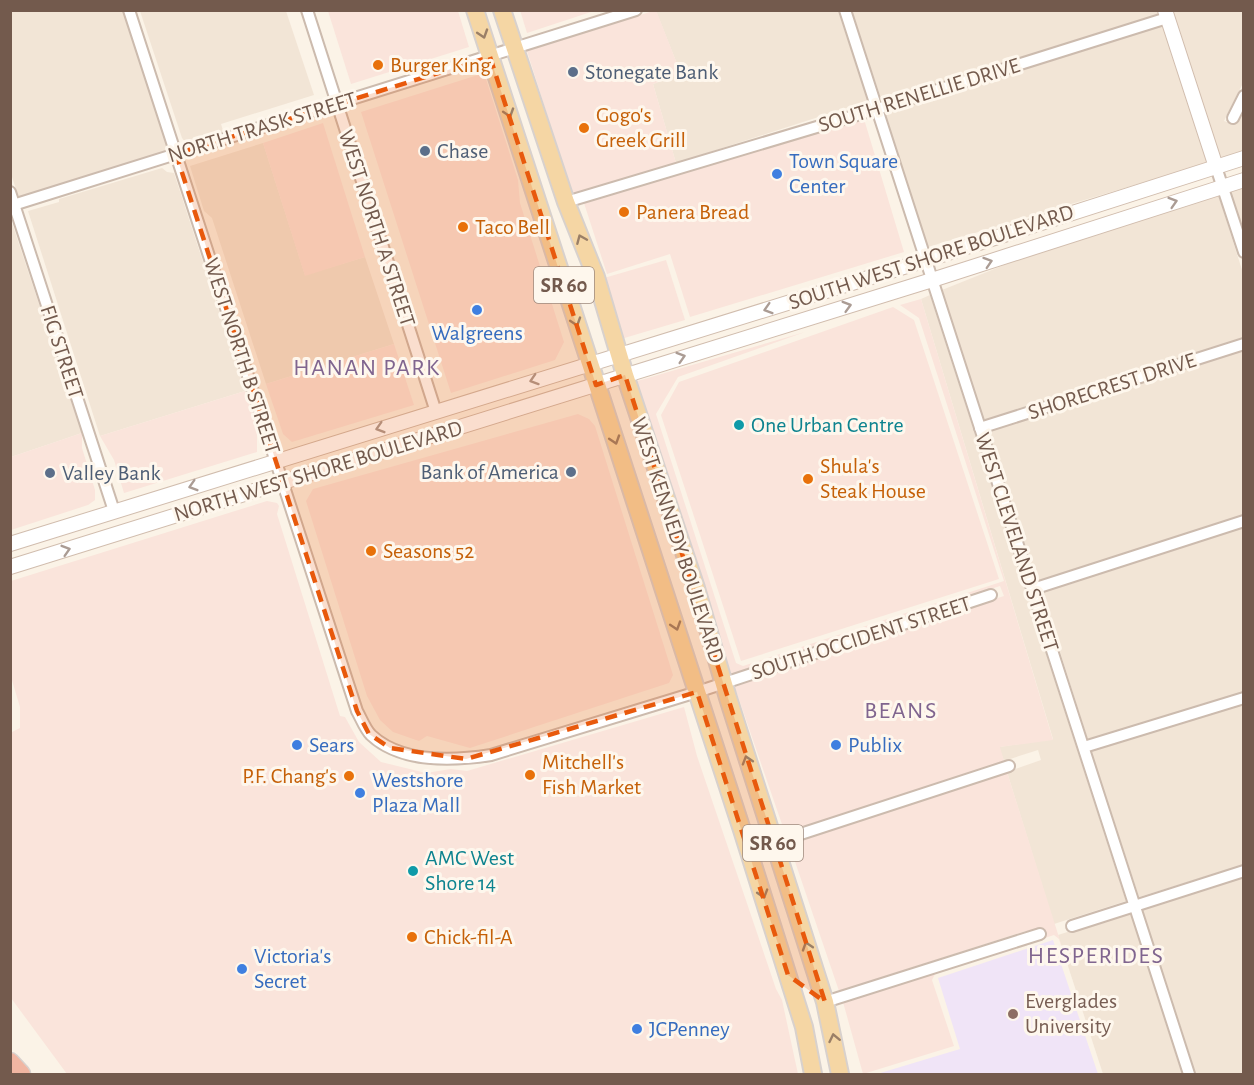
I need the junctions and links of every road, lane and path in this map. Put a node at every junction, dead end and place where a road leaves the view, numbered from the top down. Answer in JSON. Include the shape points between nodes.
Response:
{"nodes":[{"id":1,"x":129,"y":10,"type":"edge"},
{"id":2,"x":307,"y":10,"type":"edge"},
{"id":3,"x":475,"y":10,"type":"edge"},
{"id":4,"x":502,"y":10,"type":"edge"},
{"id":5,"x":636,"y":10,"type":"edge"},
{"id":6,"x":845,"y":10,"type":"edge"},
{"id":7,"x":1166,"y":14,"type":"edge"},
{"id":8,"x":515,"y":50,"type":"junction"},
{"id":9,"x":490,"y":57,"type":"junction"},
{"id":10,"x":1244,"y":96,"type":"edge"},
{"id":11,"x":337,"y":104,"type":"junction"},
{"id":12,"x":877,"y":109,"type":"junction"},
{"id":13,"x":1233,"y":118,"type":"dead end"},
{"id":14,"x":176,"y":154,"type":"junction"},
{"id":15,"x":1244,"y":158,"type":"edge"},
{"id":16,"x":1216,"y":166,"type":"junction"},
{"id":17,"x":1244,"y":180,"type":"edge"},
{"id":18,"x":1222,"y":187,"type":"junction"},
{"id":19,"x":10,"y":192,"type":"edge"},
{"id":20,"x":566,"y":202,"type":"junction"},
{"id":21,"x":13,"y":205,"type":"edge"},
{"id":22,"x":1244,"y":252,"type":"edge"},
{"id":23,"x":926,"y":260,"type":"junction"},
{"id":24,"x":932,"y":280,"type":"junction"},
{"id":25,"x":1244,"y":344,"type":"edge"},
{"id":26,"x":619,"y":354,"type":"junction"},
{"id":27,"x":590,"y":363,"type":"junction"},
{"id":28,"x":625,"y":375,"type":"junction"},
{"id":29,"x":596,"y":385,"type":"junction"},
{"id":30,"x":436,"y":412,"type":"junction"},
{"id":31,"x":980,"y":428,"type":"junction"},
{"id":32,"x":276,"y":460,"type":"junction"},
{"id":33,"x":283,"y":482,"type":"junction"},
{"id":34,"x":114,"y":511,"type":"junction"},
{"id":35,"x":1244,"y":521,"type":"edge"},
{"id":36,"x":10,"y":544,"type":"edge"},
{"id":37,"x":10,"y":567,"type":"edge"},
{"id":38,"x":1033,"y":589,"type":"junction"},
{"id":39,"x":991,"y":595,"type":"dead end"},
{"id":40,"x":724,"y":683,"type":"junction"},
{"id":41,"x":698,"y":692,"type":"junction"},
{"id":42,"x":1244,"y":698,"type":"edge"},
{"id":43,"x":369,"y":734,"type":"joint"},
{"id":44,"x":1084,"y":747,"type":"junction"},
{"id":45,"x":1009,"y":766,"type":"dead end"},
{"id":46,"x":773,"y":843,"type":"junction"},
{"id":47,"x":749,"y":850,"type":"junction"},
{"id":48,"x":1244,"y":871,"type":"edge"},
{"id":49,"x":1135,"y":905,"type":"junction"},
{"id":50,"x":1072,"y":926,"type":"dead end"},
{"id":51,"x":1040,"y":934,"type":"dead end"},
{"id":52,"x":788,"y":975,"type":"junction"},
{"id":53,"x":825,"y":1002,"type":"junction"},
{"id":54,"x":10,"y":1062,"type":"edge"},
{"id":55,"x":21,"y":1074,"type":"edge"},
{"id":56,"x":813,"y":1074,"type":"edge"},
{"id":57,"x":840,"y":1074,"type":"edge"},
{"id":58,"x":1189,"y":1074,"type":"edge"}],
"edges":[{"from":1,"to":14,"type":"street","name":"WEST NORTH B STREET"},
{"from":2,"to":11,"type":"street","name":"WEST NORTH A STREET"},
{"from":3,"to":9,"type":"main road","name":"WEST KENNEDY BOULEVARD","number":"SR 60","one_way":true},
{"from":4,"to":8,"type":"main road","name":"WEST KENNEDY BOULEVARD","number":"SR 60"},
{"from":5,"to":8,"type":"street","name":"NORTH TRASK STREET"},
{"from":6,"to":12,"type":"street","name":"WEST CLEVELAND STREET"},
{"from":7,"to":12,"type":"street","name":"SOUTH RENELLIE DRIVE"},
{"from":7,"to":16,"type":"street"},
{"from":8,"to":9,"type":"street","name":"NORTH TRASK STREET"},
{"from":8,"to":20,"type":"main road","name":"WEST KENNEDY BOULEVARD","number":"SR 60"},
{"from":9,"to":11,"type":"street","name":"NORTH TRASK STREET"},
{"from":9,"to":27,"type":"main road","name":"WEST KENNEDY BOULEVARD","number":"SR 60","one_way":true},
{"from":10,"to":13,"type":"street"},
{"from":11,"to":14,"type":"street","name":"NORTH TRASK STREET"},
{"from":11,"to":30,"type":"street","name":"WEST NORTH A STREET"},
{"from":12,"to":20,"type":"street","name":"SOUTH RENELLIE DRIVE"},
{"from":12,"to":23,"type":"street","name":"WEST CLEVELAND STREET"},
{"from":14,"to":21,"type":"street","name":"NORTH TRASK STREET"},
{"from":14,"to":32,"type":"street","name":"WEST NORTH B STREET"},
{"from":15,"to":16,"type":"street","name":"SOUTH WEST SHORE BOULEVARD"},
{"from":16,"to":18,"type":"street"},
{"from":16,"to":23,"type":"street","name":"SOUTH WEST SHORE BOULEVARD"},
{"from":17,"to":18,"type":"street","name":"SOUTH WEST SHORE BOULEVARD"},
{"from":18,"to":22,"type":"street"},
{"from":24,"to":18,"type":"street","name":"SOUTH WEST SHORE BOULEVARD","one_way":true},
{"from":19,"to":21,"type":"street","name":"FIG STREET"},
{"from":26,"to":20,"type":"main road","name":"WEST KENNEDY BOULEVARD","number":"SR 60","one_way":true,"via":[[593,267]]},
{"from":21,"to":34,"type":"street","name":"FIG STREET"},
{"from":23,"to":24,"type":"street","name":"WEST CLEVELAND STREET"},
{"from":23,"to":26,"type":"street","name":"SOUTH WEST SHORE BOULEVARD","one_way":true},
{"from":28,"to":24,"type":"street","name":"SOUTH WEST SHORE BOULEVARD","one_way":true},
{"from":24,"to":31,"type":"street","name":"WEST CLEVELAND STREET"},
{"from":25,"to":31,"type":"street","name":"SHORECREST DRIVE"},
{"from":26,"to":27,"type":"street","name":"NORTH WEST SHORE BOULEVARD"},
{"from":26,"to":28,"type":"main road","name":"WEST KENNEDY BOULEVARD","number":"SR 60"},
{"from":27,"to":29,"type":"main road","name":"WEST KENNEDY BOULEVARD","number":"SR 60"},
{"from":27,"to":30,"type":"street","name":"NORTH WEST SHORE BOULEVARD","one_way":true},
{"from":28,"to":29,"type":"street","name":"NORTH WEST SHORE BOULEVARD"},
{"from":28,"to":40,"type":"main road","name":"WEST KENNEDY BOULEVARD","number":"SR 60"},
{"from":29,"to":33,"type":"street","name":"NORTH WEST SHORE BOULEVARD"},
{"from":29,"to":41,"type":"main road","name":"WEST KENNEDY BOULEVARD","number":"SR 60","one_way":true},
{"from":30,"to":32,"type":"street","name":"NORTH WEST SHORE BOULEVARD","one_way":true},
{"from":31,"to":38,"type":"street","name":"WEST CLEVELAND STREET"},
{"from":32,"to":33,"type":"street","name":"WEST NORTH B STREET"},
{"from":32,"to":34,"type":"street","name":"NORTH WEST SHORE BOULEVARD","one_way":true},
{"from":37,"to":33,"type":"street","name":"NORTH WEST SHORE BOULEVARD","one_way":true},
{"from":33,"to":43,"type":"street","name":"WEST NORTH B STREET","via":[[357,711]]},
{"from":34,"to":36,"type":"street","name":"NORTH WEST SHORE BOULEVARD"},
{"from":35,"to":38,"type":"street"},
{"from":38,"to":44,"type":"street","name":"WEST CLEVELAND STREET"},
{"from":39,"to":40,"type":"street","name":"SOUTH OCCIDENT STREET"},
{"from":40,"to":41,"type":"street","name":"SOUTH OCCIDENT STREET"},
{"from":46,"to":40,"type":"main road","name":"WEST KENNEDY BOULEVARD","number":"SR 60","one_way":true},
{"from":41,"to":43,"type":"street","name":"SOUTH OCCIDENT STREET","via":[[491,755],[466,759],[413,755],[390,748]]},
{"from":41,"to":47,"type":"main road","name":"WEST KENNEDY BOULEVARD","number":"SR 60"},
{"from":42,"to":44,"type":"street"},
{"from":44,"to":49,"type":"street","name":"WEST CLEVELAND STREET"},
{"from":45,"to":46,"type":"street"},
{"from":46,"to":47,"type":"main road"},
{"from":53,"to":46,"type":"main road","name":"WEST KENNEDY BOULEVARD","number":"SR 60","one_way":true},
{"from":47,"to":52,"type":"main road","name":"WEST KENNEDY BOULEVARD","number":"SR 60","one_way":true},
{"from":48,"to":49,"type":"street"},
{"from":49,"to":50,"type":"street"},
{"from":49,"to":58,"type":"street","name":"WEST CLEVELAND STREET"},
{"from":51,"to":53,"type":"street"},
{"from":52,"to":53,"type":"main road"},
{"from":52,"to":56,"type":"main road","name":"WEST KENNEDY BOULEVARD","number":"SR 60"},
{"from":57,"to":53,"type":"main road","name":"WEST KENNEDY BOULEVARD","number":"SR 60","one_way":true},
{"from":54,"to":55,"type":"highway"}]}
